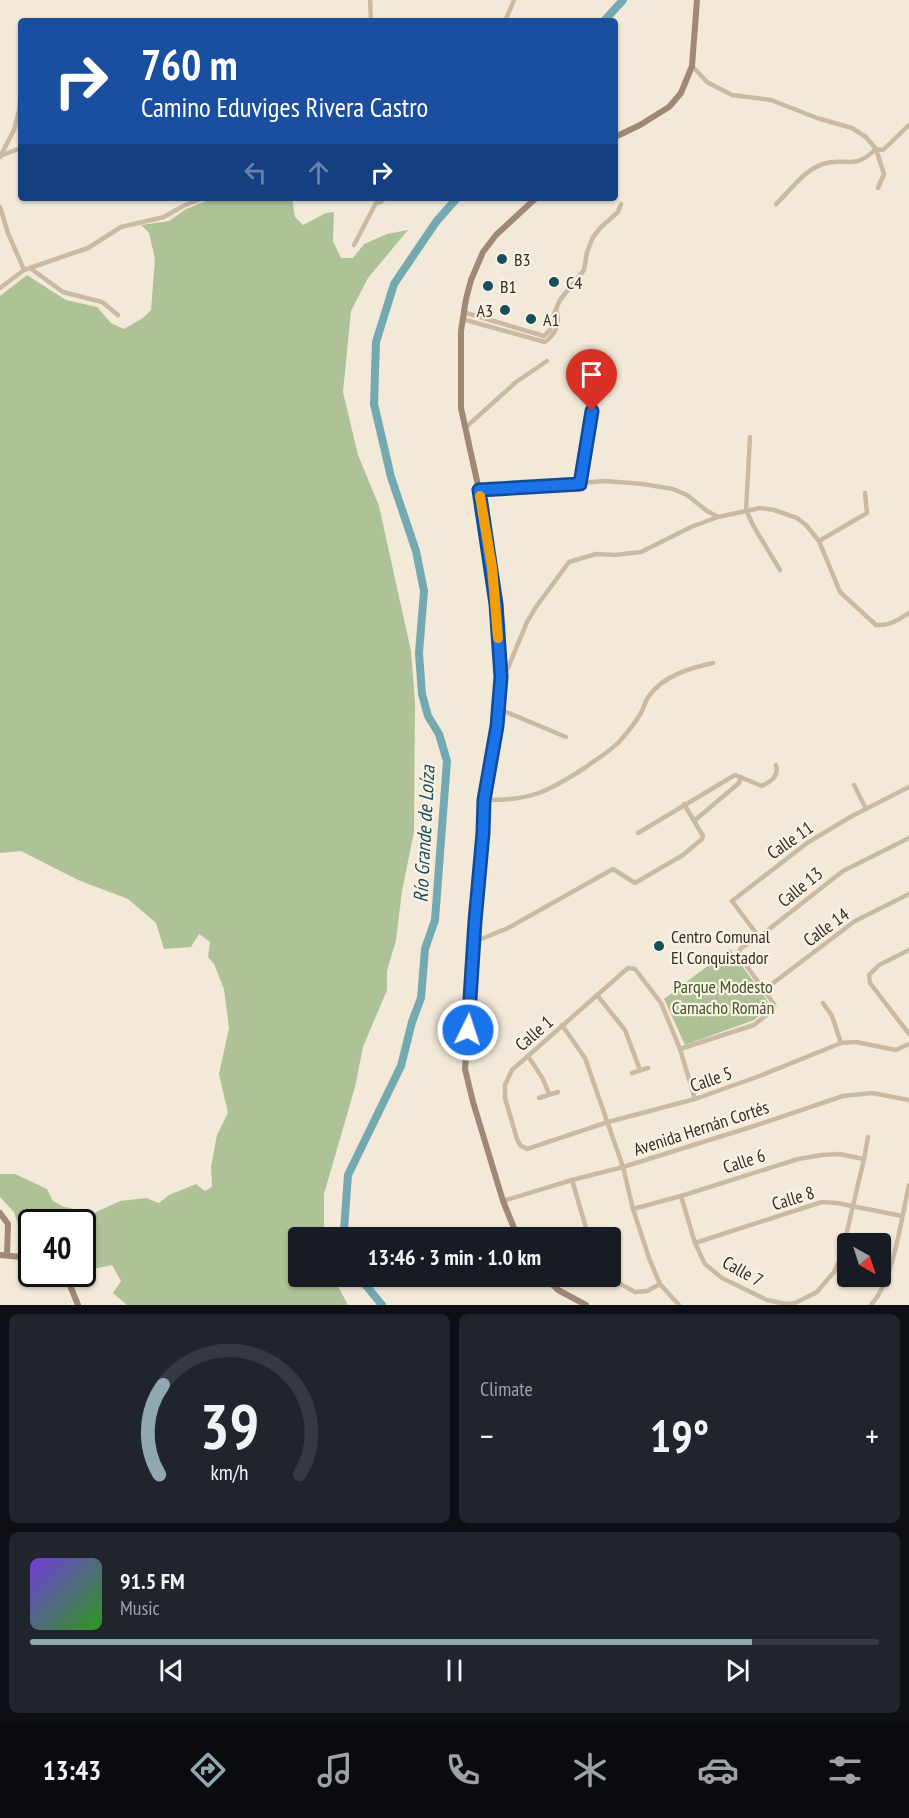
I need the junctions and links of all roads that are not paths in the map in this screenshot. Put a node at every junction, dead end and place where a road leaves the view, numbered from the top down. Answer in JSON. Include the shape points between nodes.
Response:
{"nodes":[{"id":1,"x":370,"y":0,"type":"edge"},
{"id":2,"x":514,"y":0,"type":"edge"},
{"id":3,"x":697,"y":0,"type":"edge"},
{"id":4,"x":371,"y":18,"type":"edge"},
{"id":5,"x":505,"y":18,"type":"edge"},
{"id":6,"x":692,"y":66,"type":"junction"},
{"id":7,"x":18,"y":114,"type":"edge"},
{"id":8,"x":909,"y":125,"type":"edge"},
{"id":9,"x":618,"y":135,"type":"edge"},
{"id":10,"x":18,"y":149,"type":"edge"},
{"id":11,"x":876,"y":149,"type":"junction"},
{"id":12,"x":0,"y":156,"type":"edge"},
{"id":13,"x":878,"y":188,"type":"dead end"},
{"id":14,"x":196,"y":201,"type":"edge"},
{"id":15,"x":382,"y":201,"type":"edge"},
{"id":16,"x":533,"y":201,"type":"edge"},
{"id":17,"x":621,"y":204,"type":"dead end"},
{"id":18,"x":776,"y":204,"type":"dead end"},
{"id":19,"x":0,"y":207,"type":"edge"},
{"id":20,"x":354,"y":244,"type":"dead end"},
{"id":21,"x":30,"y":268,"type":"junction"},
{"id":22,"x":24,"y":270,"type":"junction"},
{"id":23,"x":0,"y":288,"type":"edge"},
{"id":24,"x":118,"y":315,"type":"dead end"},
{"id":25,"x":463,"y":316,"type":"junction"},
{"id":26,"x":547,"y":361,"type":"dead end"},
{"id":27,"x":592,"y":411,"type":"dead end"},
{"id":28,"x":465,"y":428,"type":"junction"},
{"id":29,"x":750,"y":437,"type":"dead end"},
{"id":30,"x":580,"y":484,"type":"junction"},
{"id":31,"x":479,"y":490,"type":"junction"},
{"id":32,"x":866,"y":493,"type":"dead end"},
{"id":33,"x":746,"y":510,"type":"junction"},
{"id":34,"x":718,"y":517,"type":"junction"},
{"id":35,"x":819,"y":542,"type":"junction"},
{"id":36,"x":780,"y":570,"type":"dead end"},
{"id":37,"x":909,"y":613,"type":"edge"},
{"id":38,"x":713,"y":663,"type":"dead end"},
{"id":39,"x":501,"y":677,"type":"junction"},
{"id":40,"x":499,"y":709,"type":"junction"},
{"id":41,"x":566,"y":737,"type":"dead end"},
{"id":42,"x":776,"y":765,"type":"dead end"},
{"id":43,"x":741,"y":777,"type":"junction"},
{"id":44,"x":854,"y":785,"type":"dead end"},
{"id":45,"x":909,"y":787,"type":"edge"},
{"id":46,"x":484,"y":800,"type":"junction"},
{"id":47,"x":684,"y":804,"type":"junction"},
{"id":48,"x":866,"y":809,"type":"junction"},
{"id":49,"x":694,"y":821,"type":"junction"},
{"id":50,"x":638,"y":833,"type":"dead end"},
{"id":51,"x":909,"y":838,"type":"edge"},
{"id":52,"x":909,"y":894,"type":"edge"},
{"id":53,"x":759,"y":937,"type":"junction"},
{"id":54,"x":474,"y":942,"type":"junction"},
{"id":55,"x":909,"y":950,"type":"edge"},
{"id":56,"x":764,"y":990,"type":"junction"},
{"id":57,"x":597,"y":995,"type":"junction"},
{"id":58,"x":823,"y":1003,"type":"dead end"},
{"id":59,"x":562,"y":1025,"type":"junction"},
{"id":60,"x":909,"y":1034,"type":"edge"},
{"id":61,"x":842,"y":1043,"type":"junction"},
{"id":62,"x":909,"y":1044,"type":"edge"},
{"id":63,"x":680,"y":1049,"type":"junction"},
{"id":64,"x":528,"y":1056,"type":"junction"},
{"id":65,"x":648,"y":1068,"type":"dead end"},
{"id":66,"x":640,"y":1070,"type":"junction"},
{"id":67,"x":632,"y":1073,"type":"dead end"},
{"id":68,"x":558,"y":1092,"type":"dead end"},
{"id":69,"x":549,"y":1094,"type":"junction"},
{"id":70,"x":539,"y":1098,"type":"dead end"},
{"id":71,"x":695,"y":1099,"type":"junction"},
{"id":72,"x":909,"y":1100,"type":"edge"},
{"id":73,"x":608,"y":1122,"type":"junction"},
{"id":74,"x":867,"y":1137,"type":"dead end"},
{"id":75,"x":520,"y":1145,"type":"joint"},
{"id":76,"x":864,"y":1158,"type":"junction"},
{"id":77,"x":623,"y":1167,"type":"junction"},
{"id":78,"x":572,"y":1180,"type":"junction"},
{"id":79,"x":909,"y":1185,"type":"edge"},
{"id":80,"x":681,"y":1196,"type":"junction"},
{"id":81,"x":503,"y":1201,"type":"junction"},
{"id":82,"x":854,"y":1207,"type":"junction"},
{"id":83,"x":633,"y":1209,"type":"junction"},
{"id":84,"x":0,"y":1213,"type":"edge"},
{"id":85,"x":902,"y":1216,"type":"junction"},
{"id":86,"x":514,"y":1227,"type":"edge"},
{"id":87,"x":586,"y":1227,"type":"edge"},
{"id":88,"x":695,"y":1243,"type":"junction"},
{"id":89,"x":3,"y":1255,"type":"edge"},
{"id":90,"x":18,"y":1257,"type":"edge"},
{"id":91,"x":621,"y":1284,"type":"edge"},
{"id":92,"x":660,"y":1284,"type":"junction"},
{"id":93,"x":71,"y":1287,"type":"edge"},
{"id":94,"x":555,"y":1287,"type":"edge"},
{"id":95,"x":78,"y":1305,"type":"edge"},
{"id":96,"x":586,"y":1305,"type":"edge"},
{"id":97,"x":679,"y":1305,"type":"edge"},
{"id":98,"x":871,"y":1305,"type":"edge"}],
"edges":[{"from":1,"to":4,"type":"street"},
{"from":2,"to":5,"type":"street"},
{"from":3,"to":6,"type":"street"},
{"from":6,"to":9,"type":"street","via":[[681,93],[669,107]]},
{"from":6,"to":11,"type":"street","via":[[724,92],[771,100],[852,128]]},
{"from":7,"to":12,"type":"street"},
{"from":8,"to":11,"type":"street","via":[[883,150]]},
{"from":10,"to":12,"type":"street"},
{"from":11,"to":13,"type":"street","via":[[884,174]]},
{"from":11,"to":18,"type":"street","via":[[855,163],[834,162],[815,168]]},
{"from":14,"to":21,"type":"street","via":[[164,217],[121,227],[88,248]]},
{"from":15,"to":20,"type":"street","via":[[376,203]]},
{"from":16,"to":25,"type":"street","via":[[483,252],[471,279]]},
{"from":17,"to":25,"type":"street","via":[[593,237],[584,270],[560,300],[556,310],[559,319],[552,337],[545,342]]},
{"from":19,"to":22,"type":"street"},
{"from":21,"to":22,"type":"street"},
{"from":21,"to":24,"type":"street","via":[[63,292],[102,302]]},
{"from":22,"to":23,"type":"street"},
{"from":25,"to":28,"type":"street","via":[[461,408]]},
{"from":26,"to":28,"type":"street","via":[[516,382]]},
{"from":27,"to":30,"type":"street"},
{"from":28,"to":31,"type":"street"},
{"from":29,"to":33,"type":"street"},
{"from":30,"to":31,"type":"street"},
{"from":30,"to":34,"type":"street","via":[[605,481],[673,489]]},
{"from":31,"to":39,"type":"street","via":[[495,595]]},
{"from":32,"to":35,"type":"street","via":[[867,513]]},
{"from":33,"to":34,"type":"street"},
{"from":33,"to":35,"type":"street","via":[[767,509],[797,518]]},
{"from":33,"to":36,"type":"street"},
{"from":34,"to":39,"type":"street","via":[[641,552],[596,554],[569,562],[527,622]]},
{"from":35,"to":37,"type":"street","via":[[840,592],[876,625],[894,623]]},
{"from":38,"to":46,"type":"street","via":[[682,671],[661,683],[618,743],[558,786],[539,794]]},
{"from":39,"to":40,"type":"street"},
{"from":40,"to":41,"type":"street"},
{"from":40,"to":46,"type":"street"},
{"from":42,"to":43,"type":"street","via":[[776,777],[762,786]]},
{"from":43,"to":47,"type":"street","via":[[735,775]]},
{"from":43,"to":49,"type":"street","via":[[739,783]]},
{"from":44,"to":48,"type":"street"},
{"from":45,"to":48,"type":"street","name":"Calle 11"},
{"from":46,"to":54,"type":"street"},
{"from":47,"to":49,"type":"street"},
{"from":47,"to":50,"type":"street"},
{"from":48,"to":53,"type":"street","name":"Calle 11","via":[[807,843],[732,901]]},
{"from":49,"to":54,"type":"street","via":[[702,839],[639,881],[635,883],[613,869],[508,928]]},
{"from":51,"to":53,"type":"street","name":"Calle 13","via":[[843,871]]},
{"from":52,"to":56,"type":"street","name":"Calle 14","via":[[855,921]]},
{"from":53,"to":56,"type":"street","name":"Calle 13","via":[[738,954]]},
{"from":54,"to":81,"type":"street","via":[[465,1069]]},
{"from":55,"to":60,"type":"street","via":[[879,965],[869,975],[870,983]]},
{"from":56,"to":63,"type":"street","name":"Calle 13","via":[[774,1009],[754,1025]]},
{"from":57,"to":59,"type":"street","name":"Calle 1"},
{"from":57,"to":63,"type":"street","name":"Calle 1","via":[[628,968],[634,969],[661,1003]]},
{"from":57,"to":66,"type":"street","via":[[625,1030]]},
{"from":58,"to":61,"type":"street"},
{"from":59,"to":64,"type":"street","name":"Calle 1"},
{"from":59,"to":73,"type":"street","via":[[585,1058]]},
{"from":61,"to":62,"type":"street","name":"Calle 5","via":[[896,1050]]},
{"from":61,"to":71,"type":"street","name":"Calle 5"},
{"from":63,"to":71,"type":"street"},
{"from":64,"to":69,"type":"street"},
{"from":64,"to":75,"type":"street","name":"Calle 1","via":[[512,1070],[505,1085],[505,1098]]},
{"from":65,"to":66,"type":"street"},
{"from":66,"to":67,"type":"street"},
{"from":68,"to":69,"type":"street"},
{"from":69,"to":70,"type":"street"},
{"from":71,"to":73,"type":"street","name":"Calle 5"},
{"from":72,"to":77,"type":"street","name":"Avenida Hernán Cortés","via":[[872,1093],[843,1096]]},
{"from":73,"to":75,"type":"street","name":"Calle 5","via":[[527,1149]]},
{"from":73,"to":77,"type":"street"},
{"from":74,"to":76,"type":"street","name":"Calle 7"},
{"from":76,"to":80,"type":"street","name":"Calle 6","via":[[839,1154],[798,1159]]},
{"from":76,"to":82,"type":"street","name":"Calle 7"},
{"from":77,"to":78,"type":"street","name":"Avenida Hernán Cortés"},
{"from":77,"to":83,"type":"street"},
{"from":78,"to":81,"type":"street","name":"Avenida Hernán Cortés"},
{"from":78,"to":87,"type":"street"},
{"from":79,"to":85,"type":"street"},
{"from":80,"to":83,"type":"street","name":"Calle 6"},
{"from":80,"to":88,"type":"street","name":"Calle 7"},
{"from":81,"to":86,"type":"street"},
{"from":82,"to":85,"type":"street","name":"Calle 8"},
{"from":82,"to":88,"type":"street","name":"Calle 8","via":[[822,1202]]},
{"from":82,"to":88,"type":"street","name":"Calle 7","via":[[834,1272],[817,1292],[795,1303],[767,1300],[722,1278],[705,1264]]},
{"from":83,"to":92,"type":"street"},
{"from":84,"to":89,"type":"street","via":[[8,1224]]},
{"from":85,"to":98,"type":"street","via":[[889,1274]]},
{"from":89,"to":90,"type":"street"},
{"from":91,"to":92,"type":"street","via":[[635,1292]]},
{"from":92,"to":97,"type":"street"},
{"from":93,"to":95,"type":"street"},
{"from":94,"to":96,"type":"street"}]}
